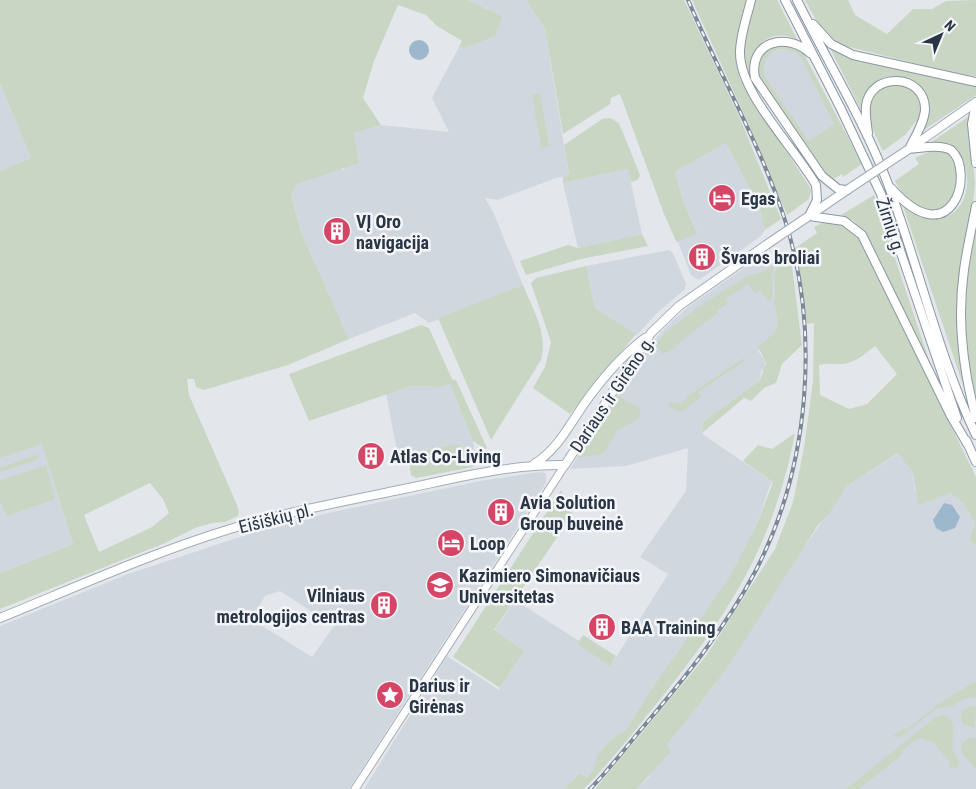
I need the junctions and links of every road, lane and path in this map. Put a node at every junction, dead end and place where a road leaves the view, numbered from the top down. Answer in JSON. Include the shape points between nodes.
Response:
{"nodes":[{"id":1,"x":751,"y":0,"type":"edge"},
{"id":2,"x":785,"y":0,"type":"edge"},
{"id":3,"x":797,"y":0,"type":"edge"},
{"id":4,"x":801,"y":9,"type":"junction"},
{"id":5,"x":814,"y":58,"type":"junction"},
{"id":6,"x":976,"y":82,"type":"edge"},
{"id":7,"x":976,"y":102,"type":"edge"},
{"id":8,"x":869,"y":140,"type":"junction"},
{"id":9,"x":909,"y":149,"type":"junction"},
{"id":10,"x":976,"y":163,"type":"edge"},
{"id":11,"x":970,"y":173,"type":"dead end"},
{"id":12,"x":888,"y":184,"type":"junction"},
{"id":13,"x":847,"y":190,"type":"junction"},
{"id":14,"x":965,"y":200,"type":"dead end"},
{"id":15,"x":976,"y":206,"type":"edge"},
{"id":16,"x":809,"y":216,"type":"junction"},
{"id":17,"x":651,"y":333,"type":"junction"},
{"id":18,"x":976,"y":418,"type":"edge"},
{"id":19,"x":976,"y":435,"type":"edge"},
{"id":20,"x":968,"y":445,"type":"junction"},
{"id":21,"x":976,"y":462,"type":"edge"},
{"id":22,"x":565,"y":464,"type":"junction"},
{"id":23,"x":533,"y":465,"type":"junction"},
{"id":24,"x":0,"y":618,"type":"edge"},
{"id":25,"x":355,"y":789,"type":"edge"}],
"edges":[{"from":1,"to":16,"type":"main road","via":[[740,41],[742,73],[816,185],[817,200]]},
{"from":2,"to":5,"type":"main road","name":"Žirnių g."},
{"from":3,"to":4,"type":"main road"},
{"from":4,"to":6,"type":"main road","via":[[823,36],[843,51]]},
{"from":4,"to":8,"type":"main road","name":"Žirnių g."},
{"from":5,"to":13,"type":"main road","via":[[796,44],[776,41],[758,56],[753,70],[755,78],[822,176],[829,184]]},
{"from":5,"to":20,"type":"main road","name":"Žirnių g.","via":[[881,194],[939,370]]},
{"from":7,"to":9,"type":"main road","name":"Dariaus ir Girėno g."},
{"from":7,"to":10,"type":"main road","via":[[972,124]]},
{"from":8,"to":9,"type":"main road","via":[[866,113],[870,95],[886,81],[902,81],[916,88],[925,106],[922,122]]},
{"from":8,"to":12,"type":"main road","name":"Žirnių g."},
{"from":9,"to":11,"type":"main road","via":[[950,149],[964,160]]},
{"from":9,"to":13,"type":"main road","name":"Dariaus ir Girėno g.","bridge":true},
{"from":12,"to":14,"type":"main road","via":[[910,206],[927,214],[949,213]]},
{"from":12,"to":19,"type":"main road","name":"Žirnių g.","via":[[950,371]]},
{"from":13,"to":16,"type":"main road","name":"Dariaus ir Girėno g."},
{"from":15,"to":18,"type":"main road","via":[[964,270],[961,316],[965,364]]},
{"from":16,"to":17,"type":"main road","name":"Dariaus ir Girėno g.","bridge":true,"via":[[679,306]]},
{"from":16,"to":20,"type":"main road","via":[[844,221],[862,235]]},
{"from":17,"to":22,"type":"main road","name":"Dariaus ir Girėno g."},
{"from":17,"to":23,"type":"main road","via":[[628,351],[585,402],[551,452]]},
{"from":20,"to":21,"type":"main road","name":"Žirnių g."},
{"from":22,"to":23,"type":"main road","name":"Eišiškių pl."},
{"from":22,"to":25,"type":"main road","name":"Dariaus ir Girėno g."},
{"from":23,"to":24,"type":"main road","name":"Eišiškių pl.","via":[[351,500],[253,523],[199,539]]}]}
